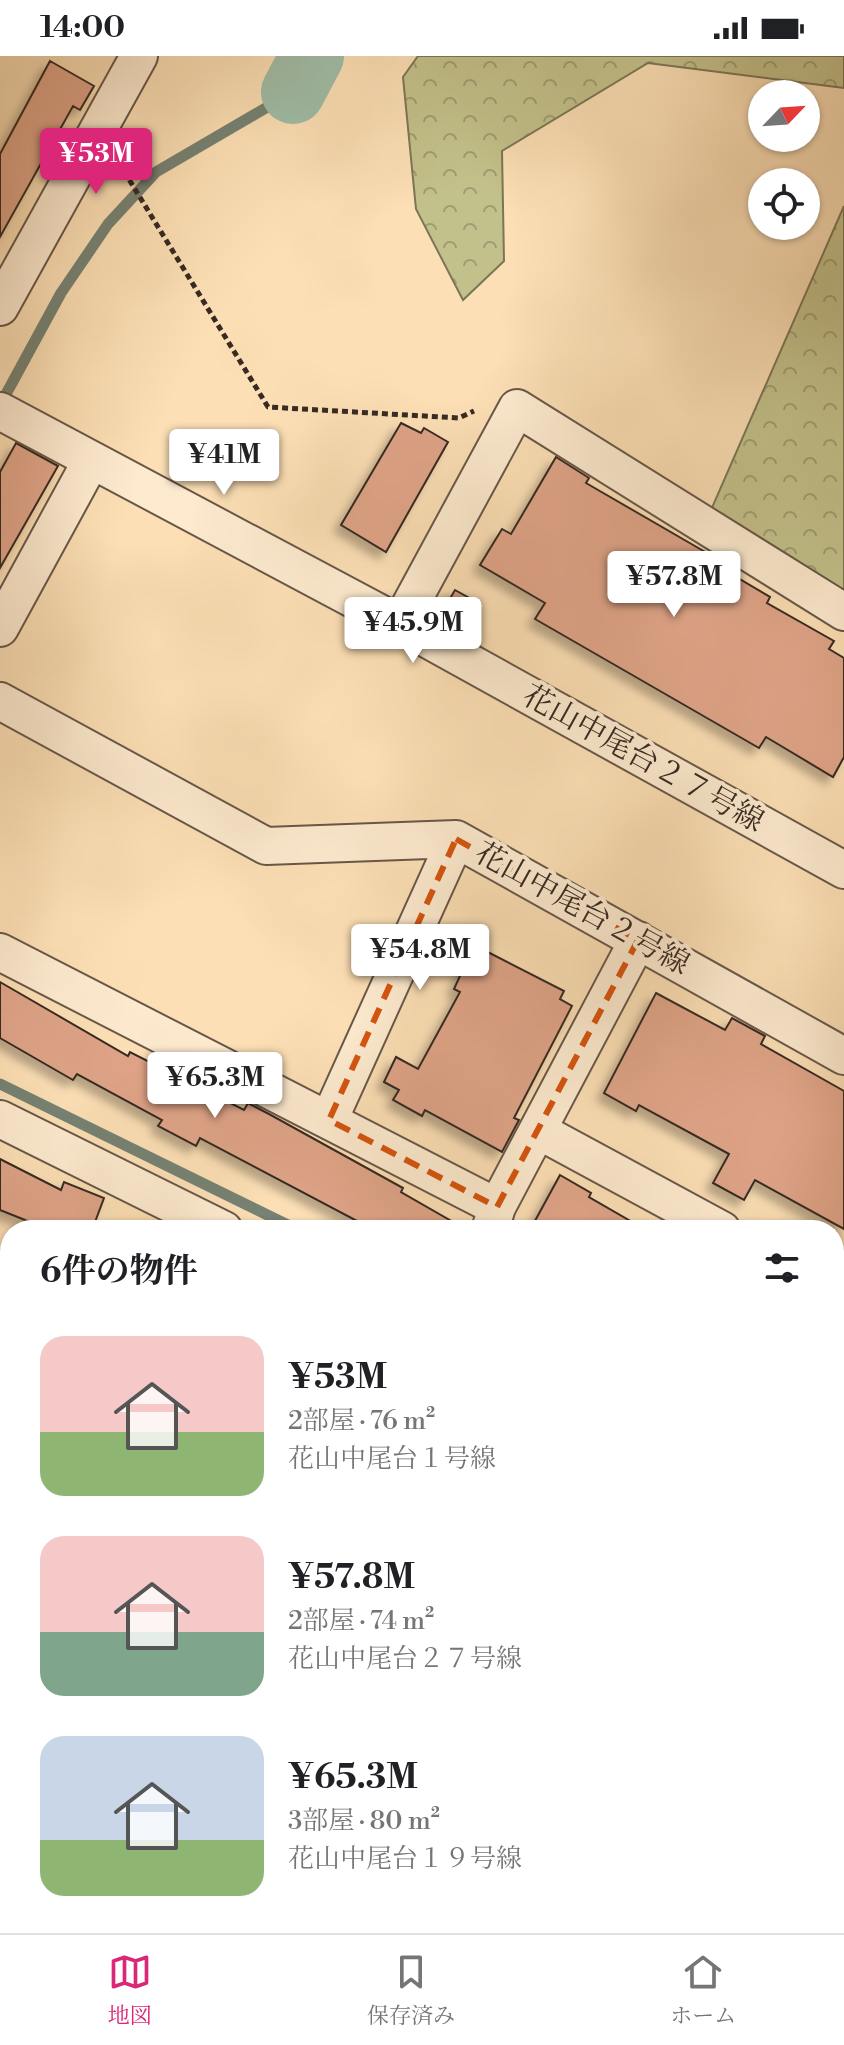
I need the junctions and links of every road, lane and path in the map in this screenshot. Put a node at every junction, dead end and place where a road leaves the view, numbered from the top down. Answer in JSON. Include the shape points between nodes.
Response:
{"nodes":[{"id":1,"x":139,"y":56,"type":"edge"},
{"id":2,"x":124,"y":171,"type":"dead end"},
{"id":3,"x":0,"y":307,"type":"edge"},
{"id":4,"x":517,"y":408,"type":"junction"},
{"id":5,"x":10,"y":416,"type":"edge"},
{"id":6,"x":91,"y":461,"type":"junction"},
{"id":7,"x":844,"y":612,"type":"edge"},
{"id":8,"x":400,"y":624,"type":"junction"},
{"id":9,"x":0,"y":628,"type":"edge"},
{"id":10,"x":0,"y":701,"type":"edge"},
{"id":11,"x":456,"y":839,"type":"junction"},
{"id":12,"x":844,"y":870,"type":"edge"},
{"id":13,"x":638,"y":940,"type":"junction"},
{"id":14,"x":0,"y":952,"type":"edge"},
{"id":15,"x":844,"y":1056,"type":"edge"},
{"id":16,"x":0,"y":1119,"type":"edge"},
{"id":17,"x":329,"y":1120,"type":"junction"},
{"id":18,"x":539,"y":1131,"type":"junction"},
{"id":19,"x":493,"y":1218,"type":"edge"},
{"id":20,"x":204,"y":1220,"type":"edge"},
{"id":21,"x":704,"y":1220,"type":"edge"}],
"edges":[{"from":1,"to":3,"type":"street"},
{"from":2,"to":4,"type":"path","via":[[268,407],[459,418],[503,398]]},
{"from":4,"to":7,"type":"street"},
{"from":4,"to":8,"type":"street"},
{"from":5,"to":6,"type":"street","name":"花山中尾台２７号線"},
{"from":6,"to":8,"type":"street","name":"花山中尾台２７号線"},
{"from":6,"to":9,"type":"street"},
{"from":8,"to":12,"type":"street","name":"花山中尾台２７号線"},
{"from":10,"to":11,"type":"street","name":"花山中尾台２号線","via":[[266,846]]},
{"from":11,"to":13,"type":"street","name":"花山中尾台２号線"},
{"from":11,"to":17,"type":"street"},
{"from":13,"to":15,"type":"street","name":"花山中尾台２号線"},
{"from":13,"to":18,"type":"street"},
{"from":14,"to":17,"type":"street"},
{"from":16,"to":20,"type":"street"},
{"from":17,"to":19,"type":"street"},
{"from":18,"to":19,"type":"street"},
{"from":18,"to":21,"type":"street"}]}
